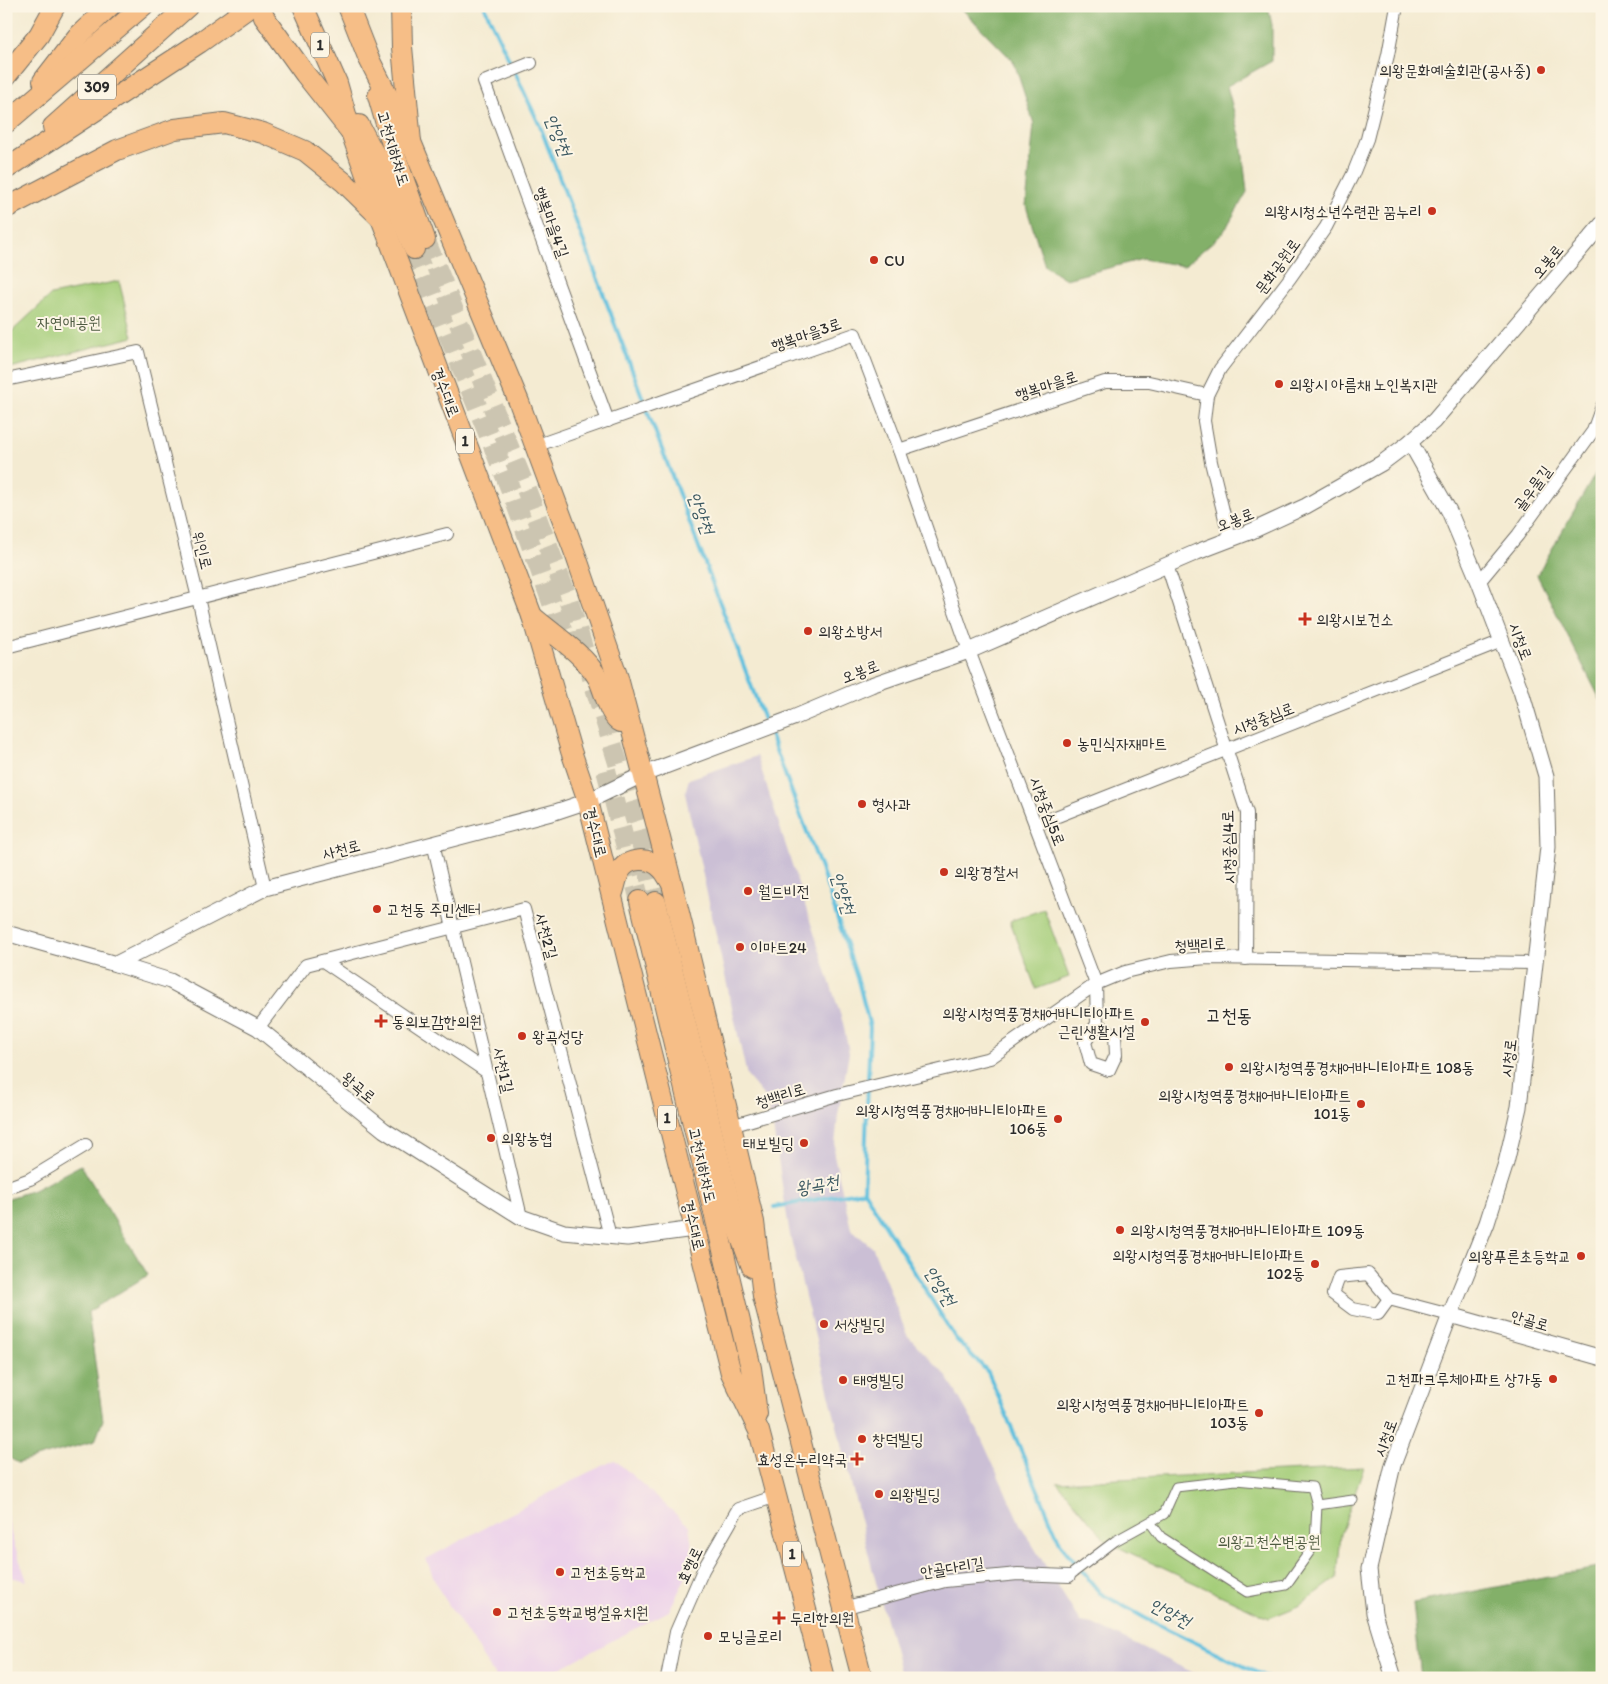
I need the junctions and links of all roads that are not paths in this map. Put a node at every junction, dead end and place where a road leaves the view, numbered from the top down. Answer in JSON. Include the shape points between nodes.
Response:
{"nodes":[{"id":1,"x":55,"y":6,"type":"edge"},
{"id":2,"x":110,"y":6,"type":"edge"},
{"id":3,"x":143,"y":6,"type":"edge"},
{"id":4,"x":188,"y":6,"type":"edge"},
{"id":5,"x":251,"y":6,"type":"edge"},
{"id":6,"x":260,"y":6,"type":"edge"},
{"id":7,"x":303,"y":6,"type":"edge"},
{"id":8,"x":348,"y":6,"type":"edge"},
{"id":9,"x":401,"y":6,"type":"edge"},
{"id":10,"x":1397,"y":6,"type":"edge"},
{"id":11,"x":368,"y":57,"type":"junction"},
{"id":12,"x":531,"y":63,"type":"dead end"},
{"id":13,"x":6,"y":76,"type":"edge"},
{"id":14,"x":337,"y":83,"type":"junction"},
{"id":15,"x":11,"y":119,"type":"edge"},
{"id":16,"x":351,"y":132,"type":"junction"},
{"id":17,"x":411,"y":142,"type":"junction"},
{"id":18,"x":6,"y":169,"type":"edge"},
{"id":19,"x":6,"y":208,"type":"edge"},
{"id":20,"x":381,"y":218,"type":"junction"},
{"id":21,"x":1602,"y":224,"type":"edge"},
{"id":22,"x":6,"y":380,"type":"edge"},
{"id":23,"x":1207,"y":395,"type":"junction"},
{"id":24,"x":1602,"y":406,"type":"edge"},
{"id":25,"x":608,"y":421,"type":"junction"},
{"id":26,"x":1410,"y":442,"type":"junction"},
{"id":27,"x":535,"y":446,"type":"junction"},
{"id":28,"x":899,"y":450,"type":"junction"},
{"id":29,"x":447,"y":534,"type":"dead end"},
{"id":30,"x":1230,"y":539,"type":"junction"},
{"id":31,"x":1167,"y":565,"type":"junction"},
{"id":32,"x":1479,"y":582,"type":"junction"},
{"id":33,"x":198,"y":598,"type":"junction"},
{"id":34,"x":532,"y":616,"type":"junction"},
{"id":35,"x":1502,"y":642,"type":"junction"},
{"id":36,"x":6,"y":647,"type":"edge"},
{"id":37,"x":969,"y":651,"type":"junction"},
{"id":38,"x":625,"y":707,"type":"junction"},
{"id":39,"x":1226,"y":750,"type":"junction"},
{"id":40,"x":644,"y":774,"type":"junction"},
{"id":41,"x":588,"y":801,"type":"junction"},
{"id":42,"x":1035,"y":825,"type":"junction"},
{"id":43,"x":433,"y":843,"type":"junction"},
{"id":44,"x":672,"y":884,"type":"junction"},
{"id":45,"x":265,"y":888,"type":"junction"},
{"id":46,"x":612,"y":895,"type":"junction"},
{"id":47,"x":453,"y":928,"type":"junction"},
{"id":48,"x":6,"y":933,"type":"edge"},
{"id":49,"x":1246,"y":959,"type":"junction"},
{"id":50,"x":323,"y":961,"type":"junction"},
{"id":51,"x":1536,"y":962,"type":"junction"},
{"id":52,"x":116,"y":964,"type":"junction"},
{"id":53,"x":1096,"y":984,"type":"junction"},
{"id":54,"x":1097,"y":1024,"type":"dead end"},
{"id":55,"x":258,"y":1028,"type":"junction"},
{"id":56,"x":487,"y":1072,"type":"junction"},
{"id":57,"x":731,"y":1126,"type":"junction"},
{"id":58,"x":86,"y":1145,"type":"dead end"},
{"id":59,"x":6,"y":1188,"type":"edge"},
{"id":60,"x":521,"y":1217,"type":"junction"},
{"id":61,"x":694,"y":1229,"type":"junction"},
{"id":62,"x":610,"y":1236,"type":"junction"},
{"id":63,"x":763,"y":1296,"type":"junction"},
{"id":64,"x":1389,"y":1299,"type":"dead end"},
{"id":65,"x":1450,"y":1315,"type":"junction"},
{"id":66,"x":1602,"y":1358,"type":"edge"},
{"id":67,"x":758,"y":1431,"type":"junction"},
{"id":68,"x":776,"y":1496,"type":"junction"},
{"id":69,"x":1353,"y":1500,"type":"dead end"},
{"id":70,"x":1317,"y":1505,"type":"junction"},
{"id":71,"x":1150,"y":1522,"type":"junction"},
{"id":72,"x":1069,"y":1576,"type":"joint"},
{"id":73,"x":843,"y":1608,"type":"junction"},
{"id":74,"x":667,"y":1678,"type":"edge"},
{"id":75,"x":824,"y":1678,"type":"edge"},
{"id":76,"x":862,"y":1678,"type":"edge"},
{"id":77,"x":1394,"y":1678,"type":"edge"}],
"edges":[{"from":1,"to":13,"type":"main road","via":[[39,35]]},
{"from":2,"to":15,"type":"main road","via":[[77,37]]},
{"from":3,"to":15,"type":"main road","number":"309"},
{"from":4,"to":18,"type":"main road","number":"309"},
{"from":5,"to":18,"type":"main road"},
{"from":6,"to":16,"type":"main road","via":[[264,17],[305,74]]},
{"from":7,"to":14,"type":"main road","name":"경수대로","number":"1"},
{"from":8,"to":11,"type":"main road","number":"1"},
{"from":9,"to":17,"type":"main road"},
{"from":10,"to":23,"type":"street","name":"문화공원로","via":[[1369,131],[1353,174],[1326,227],[1220,369]]},
{"from":11,"to":14,"type":"main road","name":"고천지하차도","number":"1","via":[[419,244]]},
{"from":11,"to":17,"type":"main road","number":"1"},
{"from":12,"to":25,"type":"street","name":"행복마을4길","via":[[484,82]]},
{"from":14,"to":16,"type":"main road","name":"경수대로","number":"1"},
{"from":16,"to":20,"type":"main road","name":"경수대로","number":"1"},
{"from":17,"to":27,"type":"main road","number":"1"},
{"from":19,"to":20,"type":"main road","via":[[117,150],[175,129],[224,123],[263,133],[305,151]]},
{"from":20,"to":34,"type":"main road","name":"경수대로","number":"1"},
{"from":21,"to":26,"type":"street","name":"오봉로","via":[[1434,421]]},
{"from":22,"to":33,"type":"street","name":"위인로","via":[[138,352]]},
{"from":23,"to":28,"type":"street","name":"행복마을로","via":[[1148,382],[1105,382]]},
{"from":23,"to":30,"type":"street","name":"문화공원로","via":[[1204,421]]},
{"from":24,"to":32,"type":"street","name":"골우물길","via":[[1593,431],[1518,535]]},
{"from":25,"to":27,"type":"street","name":"행복마을3로"},
{"from":25,"to":28,"type":"street","name":"행복마을3로","via":[[855,334]]},
{"from":26,"to":30,"type":"street","name":"오봉로","via":[[1382,464],[1306,506]]},
{"from":26,"to":32,"type":"street","name":"시청로","via":[[1449,511]]},
{"from":27,"to":38,"type":"main road","number":"1","via":[[618,678]]},
{"from":28,"to":37,"type":"street","name":"행복마을3로"},
{"from":29,"to":33,"type":"street"},
{"from":30,"to":31,"type":"street","name":"오봉로"},
{"from":31,"to":37,"type":"street","name":"오봉로"},
{"from":31,"to":39,"type":"street","name":"시청중심4로"},
{"from":32,"to":35,"type":"street","name":"시청로"},
{"from":33,"to":36,"type":"street"},
{"from":33,"to":45,"type":"street","name":"위인로"},
{"from":34,"to":38,"type":"main road","via":[[595,673],[617,720],[621,722],[626,717]]},
{"from":34,"to":41,"type":"main road","name":"경수대로","number":"1"},
{"from":35,"to":39,"type":"street","name":"시청중심로"},
{"from":35,"to":51,"type":"street","name":"시청로","via":[[1521,691],[1546,776],[1548,847]]},
{"from":37,"to":40,"type":"street","name":"오봉로","via":[[871,684],[794,718]]},
{"from":37,"to":42,"type":"street","name":"시청중심5로"},
{"from":38,"to":40,"type":"main road","number":"1"},
{"from":39,"to":42,"type":"street","name":"시청중심로"},
{"from":39,"to":49,"type":"street","name":"시청중심4로","via":[[1247,813]]},
{"from":40,"to":41,"type":"street"},
{"from":40,"to":44,"type":"main road","number":"1"},
{"from":41,"to":43,"type":"street","name":"사천로"},
{"from":41,"to":46,"type":"main road","name":"경수대로","number":"1"},
{"from":42,"to":53,"type":"street","name":"시청중심5로"},
{"from":43,"to":45,"type":"street","name":"사천로"},
{"from":43,"to":47,"type":"street","name":"사천1길"},
{"from":44,"to":46,"type":"main road","via":[[662,868],[648,860],[636,859],[620,871]]},
{"from":44,"to":57,"type":"main road","number":"1"},
{"from":45,"to":52,"type":"street","name":"사천로"},
{"from":46,"to":61,"type":"main road","name":"경수대로","number":"1"},
{"from":47,"to":50,"type":"street","name":"사천2길"},
{"from":47,"to":56,"type":"street","name":"사천1길"},
{"from":47,"to":62,"type":"street","name":"사천2길","via":[[524,909]]},
{"from":48,"to":52,"type":"street","name":"왕곡로"},
{"from":49,"to":51,"type":"street","name":"청백리로"},
{"from":49,"to":53,"type":"street","name":"청백리로","via":[[1171,961],[1125,972]]},
{"from":50,"to":55,"type":"street","name":"사천2길","via":[[306,965]]},
{"from":50,"to":56,"type":"street"},
{"from":51,"to":65,"type":"street","name":"시청로","via":[[1517,1116],[1506,1163],[1487,1223]]},
{"from":52,"to":55,"type":"street","name":"왕곡로","via":[[170,982]]},
{"from":53,"to":54,"type":"street","name":"시청중심5로"},
{"from":53,"to":57,"type":"street","name":"청백리로","via":[[990,1058],[837,1094]]},
{"from":55,"to":60,"type":"street","name":"왕곡로","via":[[384,1130]]},
{"from":56,"to":60,"type":"street","name":"사천1길"},
{"from":57,"to":63,"type":"main road","number":"1","via":[[754,1222]]},
{"from":58,"to":59,"type":"street","via":[[30,1178]]},
{"from":60,"to":62,"type":"street","name":"왕곡로","via":[[564,1232]]},
{"from":61,"to":62,"type":"street","name":"왕곡로","via":[[627,1238]]},
{"from":61,"to":67,"type":"main road","name":"경수대로","number":"1","via":[[731,1373]]},
{"from":63,"to":67,"type":"main road","name":"고천지하차도","number":"1","via":[[733,1217],[648,902],[751,1368]]},
{"from":63,"to":73,"type":"main road","number":"1"},
{"from":64,"to":65,"type":"street"},
{"from":65,"to":66,"type":"street","name":"안골로"},
{"from":65,"to":77,"type":"street","name":"시청로","via":[[1393,1465],[1369,1569],[1374,1613]]},
{"from":67,"to":68,"type":"main road","name":"경수대로","number":"1"},
{"from":68,"to":74,"type":"street","name":"효행로","via":[[738,1509],[703,1570],[676,1632]]},
{"from":68,"to":75,"type":"main road","name":"경수대로","number":"1"},
{"from":69,"to":70,"type":"street"},
{"from":70,"to":71,"type":"street","via":[[1312,1487],[1236,1480],[1176,1487],[1164,1514]]},
{"from":70,"to":71,"type":"street","via":[[1315,1544],[1286,1585],[1247,1592],[1160,1537]]},
{"from":71,"to":72,"type":"street","via":[[1115,1541]]},
{"from":72,"to":73,"type":"street","name":"안골다리길","via":[[1018,1574],[945,1581]]},
{"from":73,"to":76,"type":"main road","number":"1"}]}
